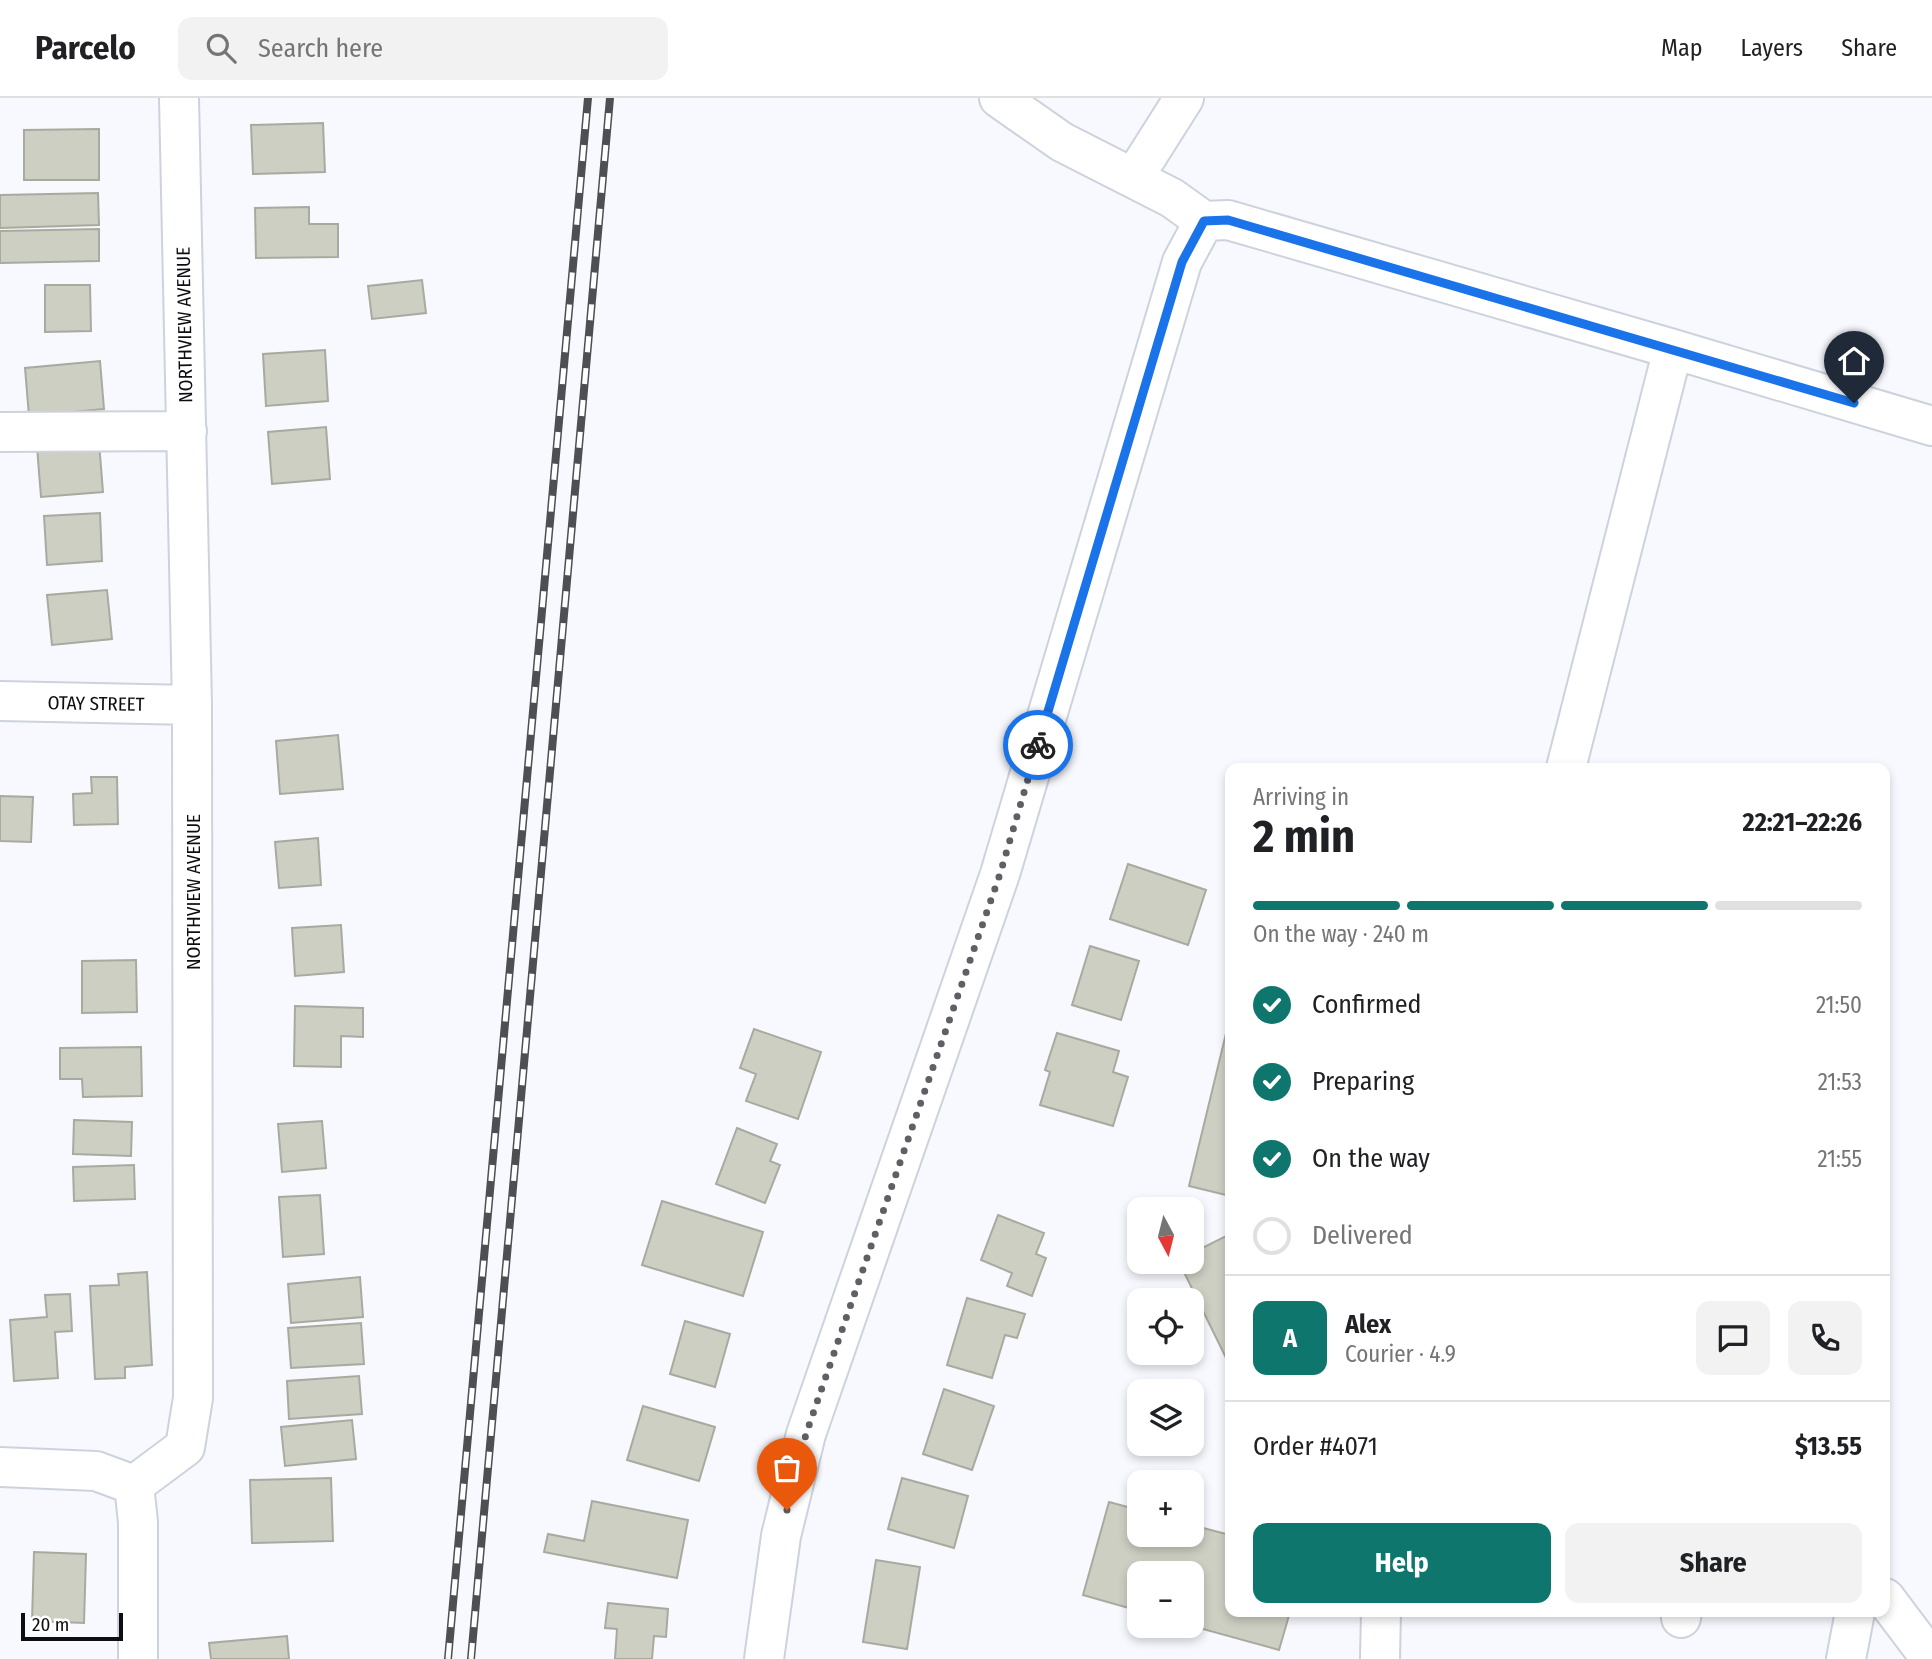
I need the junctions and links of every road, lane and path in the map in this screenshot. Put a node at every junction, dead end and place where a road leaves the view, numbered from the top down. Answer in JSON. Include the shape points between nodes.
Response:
{"nodes":[{"id":1,"x":179,"y":98,"type":"edge"},
{"id":2,"x":999,"y":98,"type":"edge"},
{"id":3,"x":1184,"y":98,"type":"edge"},
{"id":4,"x":1134,"y":177,"type":"junction"},
{"id":5,"x":1204,"y":221,"type":"junction"},
{"id":6,"x":1673,"y":349,"type":"junction"},
{"id":7,"x":1932,"y":426,"type":"edge"},
{"id":8,"x":187,"y":431,"type":"junction"},
{"id":9,"x":0,"y":432,"type":"edge"},
{"id":10,"x":0,"y":701,"type":"edge"},
{"id":11,"x":192,"y":705,"type":"junction"},
{"id":12,"x":1567,"y":763,"type":"edge"},
{"id":13,"x":0,"y":1467,"type":"edge"},
{"id":14,"x":134,"y":1485,"type":"junction"},
{"id":15,"x":1890,"y":1605,"type":"edge"},
{"id":16,"x":1381,"y":1617,"type":"edge"},
{"id":17,"x":1854,"y":1617,"type":"edge"},
{"id":18,"x":138,"y":1659,"type":"edge"},
{"id":19,"x":764,"y":1659,"type":"edge"},
{"id":20,"x":1380,"y":1659,"type":"edge"},
{"id":21,"x":1846,"y":1659,"type":"edge"},
{"id":22,"x":1931,"y":1659,"type":"edge"}],
"edges":[{"from":1,"to":8,"type":"street","name":"NORTHVIEW AVENUE"},
{"from":2,"to":4,"type":"street","via":[[1062,142]]},
{"from":3,"to":4,"type":"street"},
{"from":4,"to":5,"type":"street"},
{"from":5,"to":6,"type":"street","via":[[1228,220]]},
{"from":5,"to":19,"type":"street","via":[[1182,262],[1000,874],[806,1434],[781,1536]]},
{"from":6,"to":7,"type":"street"},
{"from":6,"to":12,"type":"street"},
{"from":8,"to":9,"type":"street"},
{"from":8,"to":11,"type":"street","name":"NORTHVIEW AVENUE"},
{"from":10,"to":11,"type":"street","name":"OTAY STREET"},
{"from":11,"to":14,"type":"street","name":"NORTHVIEW AVENUE","via":[[193,1398],[185,1447]]},
{"from":13,"to":14,"type":"street","via":[[96,1471]]},
{"from":14,"to":18,"type":"street"},
{"from":15,"to":22,"type":"street"},
{"from":16,"to":20,"type":"street"},
{"from":17,"to":21,"type":"street"}]}
